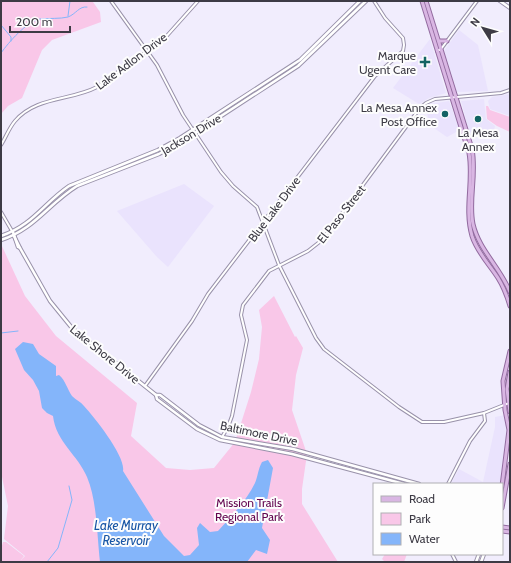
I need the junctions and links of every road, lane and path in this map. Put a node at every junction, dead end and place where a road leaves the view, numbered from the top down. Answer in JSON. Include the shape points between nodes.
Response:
{"nodes":[{"id":1,"x":111,"y":1,"type":"edge"},
{"id":2,"x":198,"y":1,"type":"edge"},
{"id":3,"x":360,"y":1,"type":"edge"},
{"id":4,"x":366,"y":1,"type":"edge"},
{"id":5,"x":374,"y":1,"type":"edge"},
{"id":6,"x":422,"y":1,"type":"edge"},
{"id":7,"x":426,"y":1,"type":"edge"},
{"id":8,"x":477,"y":1,"type":"edge"},
{"id":9,"x":500,"y":1,"type":"edge"},
{"id":10,"x":510,"y":8,"type":"edge"},
{"id":11,"x":438,"y":41,"type":"junction"},
{"id":12,"x":447,"y":41,"type":"junction"},
{"id":13,"x":441,"y":49,"type":"junction"},
{"id":14,"x":148,"y":51,"type":"junction"},
{"id":15,"x":437,"y":51,"type":"junction"},
{"id":16,"x":510,"y":90,"type":"edge"},
{"id":17,"x":456,"y":97,"type":"junction"},
{"id":18,"x":452,"y":98,"type":"junction"},
{"id":19,"x":194,"y":131,"type":"junction"},
{"id":20,"x":1,"y":145,"type":"edge"},
{"id":21,"x":1,"y":212,"type":"edge"},
{"id":22,"x":264,"y":221,"type":"junction"},
{"id":23,"x":13,"y":232,"type":"junction"},
{"id":24,"x":1,"y":236,"type":"edge"},
{"id":25,"x":14,"y":236,"type":"junction"},
{"id":26,"x":1,"y":240,"type":"edge"},
{"id":27,"x":279,"y":266,"type":"junction"},
{"id":28,"x":505,"y":290,"type":"junction"},
{"id":29,"x":510,"y":290,"type":"edge"},
{"id":30,"x":510,"y":306,"type":"edge"},
{"id":31,"x":510,"y":351,"type":"edge"},
{"id":32,"x":510,"y":372,"type":"edge"},
{"id":33,"x":145,"y":386,"type":"junction"},
{"id":34,"x":156,"y":395,"type":"junction"},
{"id":35,"x":507,"y":404,"type":"edge"},
{"id":36,"x":510,"y":412,"type":"edge"},
{"id":37,"x":484,"y":413,"type":"junction"},
{"id":38,"x":509,"y":436,"type":"edge"},
{"id":39,"x":222,"y":437,"type":"junction"},
{"id":40,"x":510,"y":464,"type":"edge"},
{"id":41,"x":400,"y":483,"type":"edge"},
{"id":42,"x":414,"y":483,"type":"edge"},
{"id":43,"x":449,"y":483,"type":"edge"},
{"id":44,"x":502,"y":483,"type":"edge"},
{"id":45,"x":503,"y":502,"type":"edge"}],
"edges":[{"from":1,"to":14,"type":"street"},
{"from":2,"to":14,"type":"street","name":"Lake Adlon Drive","via":[[167,36]]},
{"from":3,"to":19,"type":"main road","name":"Jackson Drive","via":[[300,60]]},
{"from":4,"to":19,"type":"main road","name":"Jackson Drive","via":[[298,66]]},
{"from":5,"to":22,"type":"street","name":"Blue Lake Drive","via":[[402,37],[402,52],[375,76]]},
{"from":6,"to":15,"type":"main road"},
{"from":7,"to":11,"type":"main road"},
{"from":8,"to":12,"type":"street"},
{"from":9,"to":10,"type":"main road"},
{"from":11,"to":12,"type":"main road"},
{"from":11,"to":13,"type":"main road"},
{"from":12,"to":13,"type":"street"},
{"from":13,"to":15,"type":"street"},
{"from":13,"to":17,"type":"main road"},
{"from":14,"to":19,"type":"street"},
{"from":14,"to":20,"type":"street","name":"Lake Adlon Drive","via":[[92,90],[44,102],[24,113],[12,124]]},
{"from":15,"to":18,"type":"main road"},
{"from":16,"to":17,"type":"street","name":"El Paso Street"},
{"from":17,"to":18,"type":"street","name":"El Paso Street"},
{"from":17,"to":29,"type":"main road","via":[[474,164],[474,225],[481,246]]},
{"from":18,"to":27,"type":"street","name":"El Paso Street","via":[[431,101],[420,108],[324,238],[308,251]]},
{"from":18,"to":28,"type":"main road","via":[[470,161],[468,210],[473,238]]},
{"from":19,"to":22,"type":"street","via":[[227,180],[257,208]]},
{"from":19,"to":23,"type":"main road","name":"Jackson Drive","via":[[158,150],[69,186],[29,223]]},
{"from":19,"to":25,"type":"main road","name":"Jackson Drive","via":[[159,154],[77,186],[64,194],[32,225]]},
{"from":21,"to":23,"type":"street","name":"Lake Shore Drive"},
{"from":22,"to":27,"type":"street"},
{"from":22,"to":33,"type":"street","name":"Blue Lake Drive","via":[[208,294],[192,321]]},
{"from":23,"to":24,"type":"main road","name":"Jackson Drive"},
{"from":23,"to":25,"type":"main road","name":"Lake Shore Drive"},
{"from":25,"to":26,"type":"main road","name":"Jackson Drive"},
{"from":25,"to":33,"type":"main road","name":"Lake Shore Drive","via":[[50,301],[72,328]]},
{"from":27,"to":37,"type":"street","via":[[321,345],[330,355],[404,411],[422,422],[432,423]]},
{"from":27,"to":39,"type":"street","name":"El Paso Street","via":[[264,276],[242,307],[241,315],[247,340],[232,416]]},
{"from":28,"to":29,"type":"street"},
{"from":28,"to":30,"type":"main road"},
{"from":31,"to":35,"type":"main road","via":[[503,381]]},
{"from":32,"to":35,"type":"main road"},
{"from":33,"to":34,"type":"main road","name":"Lake Shore Drive"},
{"from":34,"to":39,"type":"main road","name":"Baltimore Drive","via":[[160,395],[210,432]]},
{"from":34,"to":41,"type":"main road","name":"Baltimore Drive","via":[[157,399],[197,428],[220,440],[292,454]]},
{"from":35,"to":36,"type":"main road"},
{"from":35,"to":37,"type":"street"},
{"from":35,"to":38,"type":"main road"},
{"from":37,"to":43,"type":"street","via":[[485,421],[470,441]]},
{"from":38,"to":44,"type":"main road"},
{"from":39,"to":42,"type":"main road","name":"Baltimore Drive","via":[[293,449]]},
{"from":40,"to":45,"type":"main road"}]}
